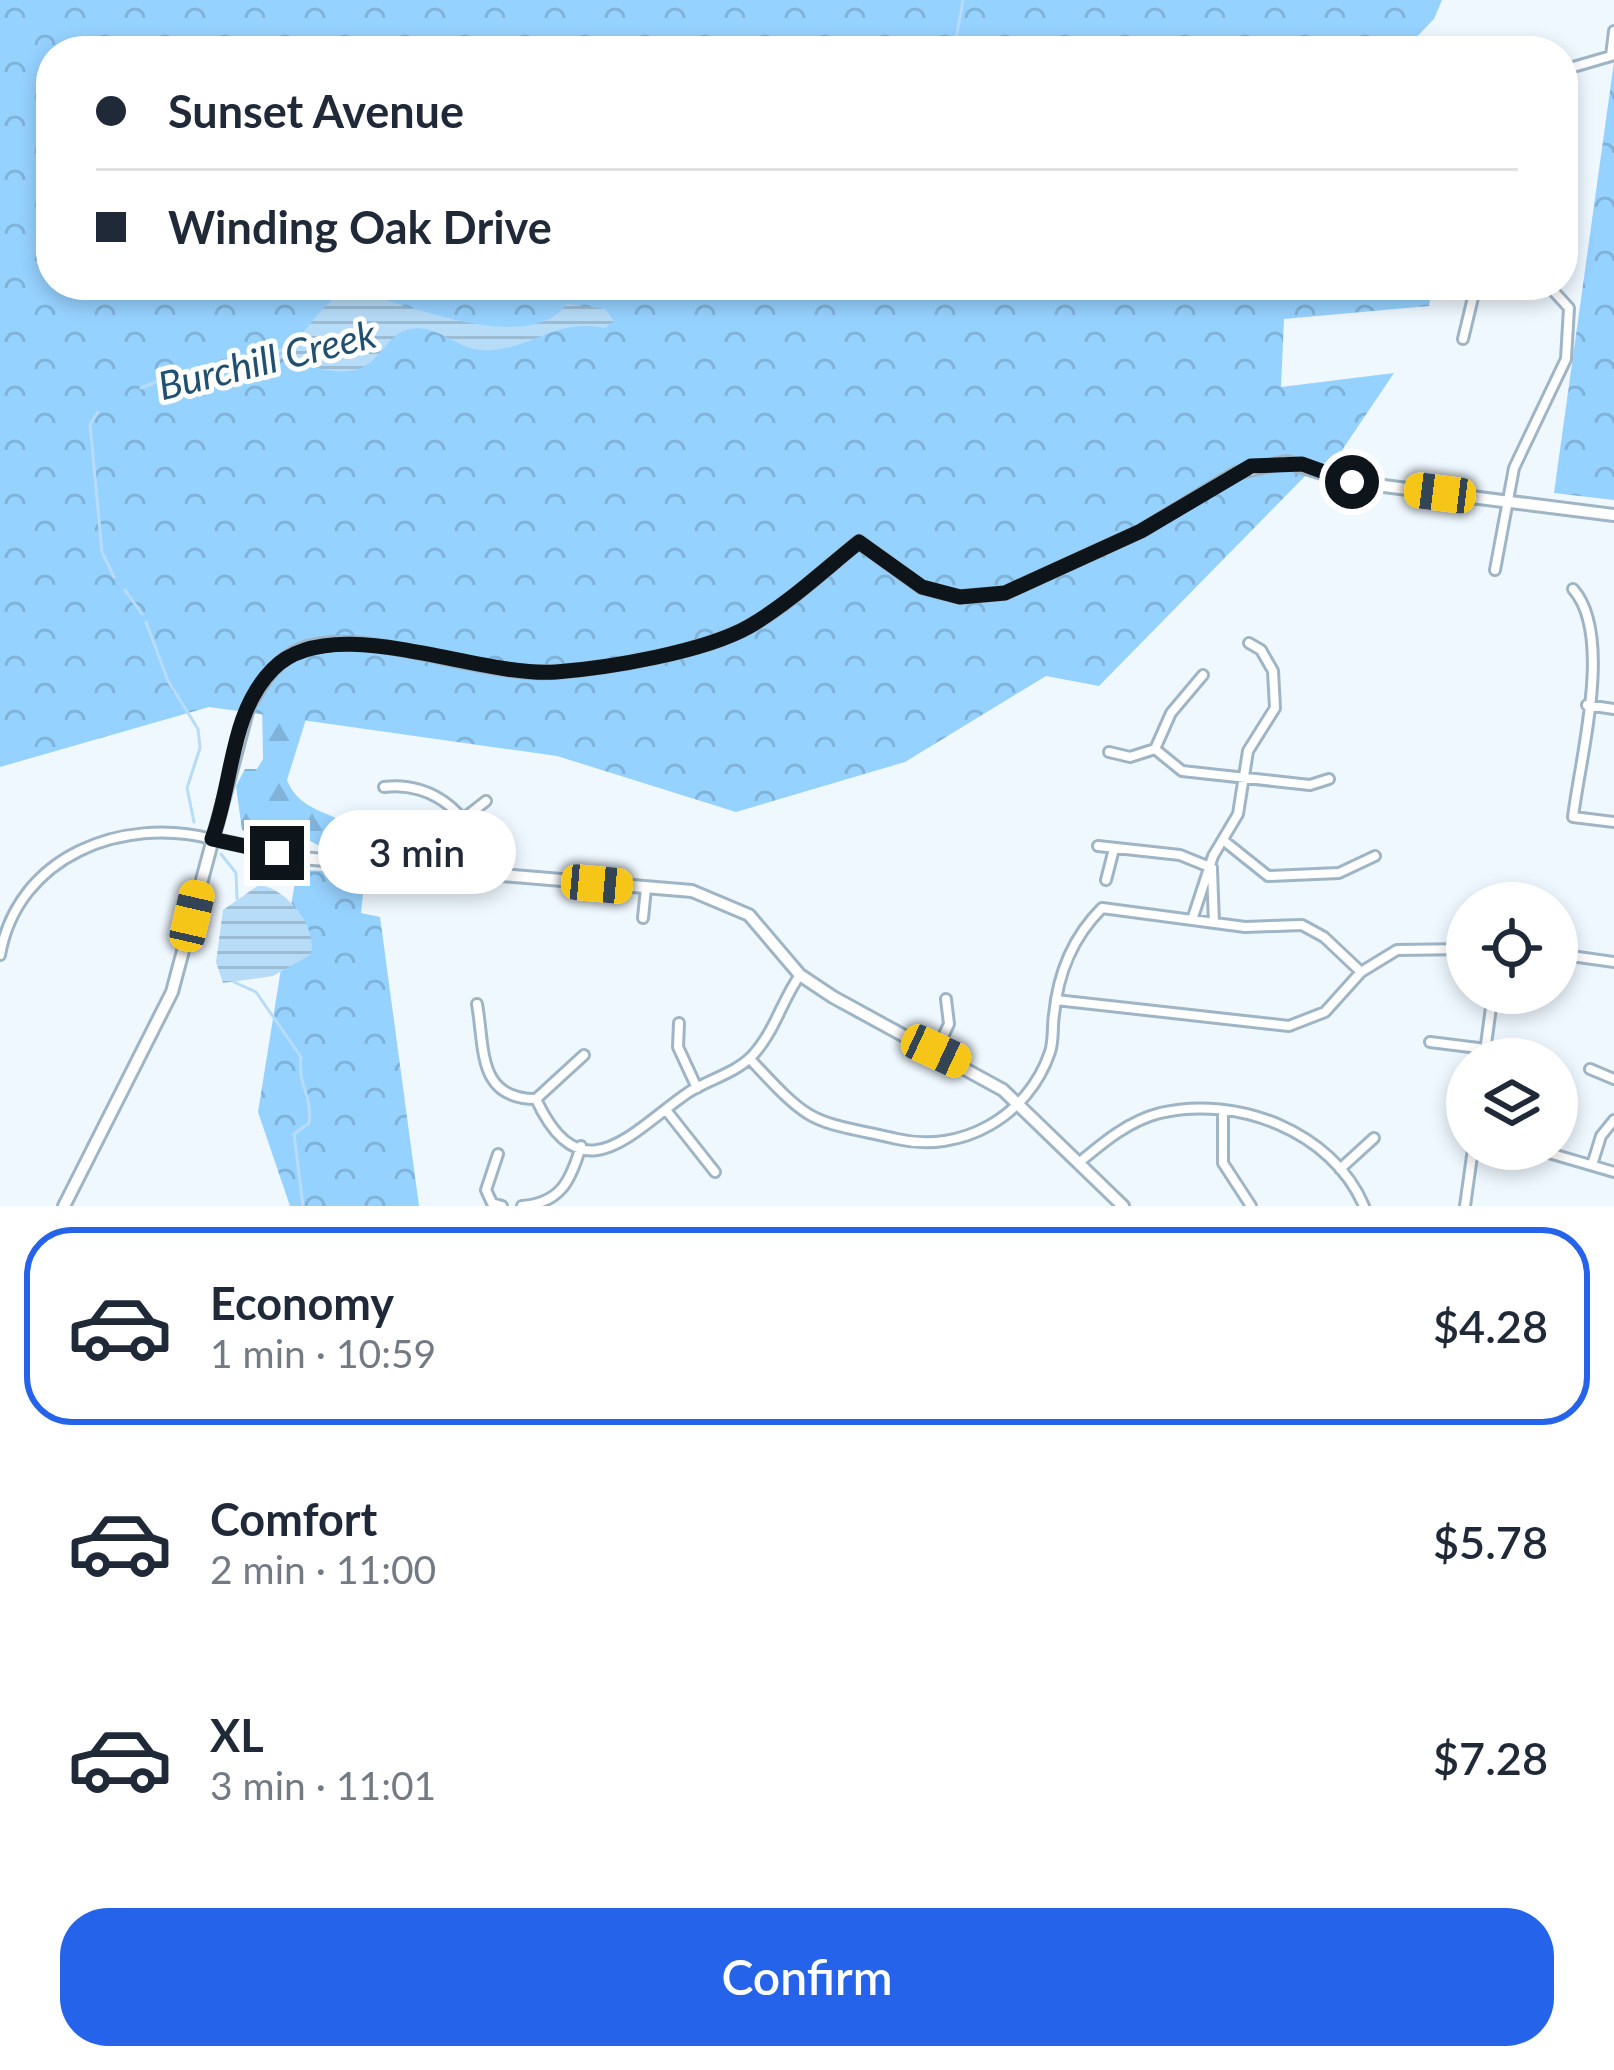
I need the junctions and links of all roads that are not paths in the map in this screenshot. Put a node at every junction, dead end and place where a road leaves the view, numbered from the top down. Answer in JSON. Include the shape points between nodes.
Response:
{"nodes":[{"id":1,"x":1614,"y":31,"type":"edge"},
{"id":2,"x":1578,"y":68,"type":"edge"},
{"id":3,"x":1472,"y":300,"type":"edge"},
{"id":4,"x":1562,"y":300,"type":"edge"},
{"id":5,"x":1463,"y":339,"type":"dead end"},
{"id":6,"x":1508,"y":501,"type":"junction"},
{"id":7,"x":1614,"y":515,"type":"edge"},
{"id":8,"x":1496,"y":570,"type":"dead end"},
{"id":9,"x":1573,"y":589,"type":"dead end"},
{"id":10,"x":1249,"y":644,"type":"dead end"},
{"id":11,"x":1203,"y":675,"type":"dead end"},
{"id":12,"x":1587,"y":705,"type":"junction"},
{"id":13,"x":1614,"y":709,"type":"edge"},
{"id":14,"x":1155,"y":749,"type":"junction"},
{"id":15,"x":1109,"y":752,"type":"dead end"},
{"id":16,"x":1242,"y":777,"type":"junction"},
{"id":17,"x":1329,"y":779,"type":"dead end"},
{"id":18,"x":384,"y":787,"type":"dead end"},
{"id":19,"x":486,"y":801,"type":"dead end"},
{"id":20,"x":463,"y":819,"type":"junction"},
{"id":21,"x":1614,"y":822,"type":"edge"},
{"id":22,"x":212,"y":839,"type":"junction"},
{"id":23,"x":1223,"y":840,"type":"junction"},
{"id":24,"x":1098,"y":846,"type":"dead end"},
{"id":25,"x":1114,"y":849,"type":"junction"},
{"id":26,"x":1375,"y":856,"type":"dead end"},
{"id":27,"x":1211,"y":868,"type":"junction"},
{"id":28,"x":479,"y":874,"type":"junction"},
{"id":29,"x":1106,"y":880,"type":"dead end"},
{"id":30,"x":646,"y":888,"type":"junction"},
{"id":31,"x":643,"y":918,"type":"dead end"},
{"id":32,"x":1192,"y":920,"type":"junction"},
{"id":33,"x":1214,"y":923,"type":"junction"},
{"id":34,"x":1446,"y":949,"type":"edge"},
{"id":35,"x":0,"y":955,"type":"edge"},
{"id":36,"x":1578,"y":957,"type":"edge"},
{"id":37,"x":1614,"y":962,"type":"edge"},
{"id":38,"x":1361,"y":972,"type":"junction"},
{"id":39,"x":800,"y":975,"type":"junction"},
{"id":40,"x":946,"y":999,"type":"dead end"},
{"id":41,"x":1056,"y":1000,"type":"junction"},
{"id":42,"x":477,"y":1004,"type":"dead end"},
{"id":43,"x":679,"y":1023,"type":"dead end"},
{"id":44,"x":1430,"y":1042,"type":"dead end"},
{"id":45,"x":1446,"y":1045,"type":"edge"},
{"id":46,"x":936,"y":1051,"type":"junction"},
{"id":47,"x":584,"y":1055,"type":"dead end"},
{"id":48,"x":750,"y":1058,"type":"junction"},
{"id":49,"x":1590,"y":1069,"type":"dead end"},
{"id":50,"x":1614,"y":1078,"type":"edge"},
{"id":51,"x":697,"y":1088,"type":"junction"},
{"id":52,"x":536,"y":1100,"type":"junction"},
{"id":53,"x":1016,"y":1101,"type":"junction"},
{"id":54,"x":666,"y":1110,"type":"junction"},
{"id":55,"x":1222,"y":1114,"type":"junction"},
{"id":56,"x":1614,"y":1120,"type":"edge"},
{"id":57,"x":1374,"y":1138,"type":"dead end"},
{"id":58,"x":581,"y":1146,"type":"junction"},
{"id":59,"x":498,"y":1154,"type":"dead end"},
{"id":60,"x":1081,"y":1161,"type":"junction"},
{"id":61,"x":1578,"y":1161,"type":"edge"},
{"id":62,"x":1592,"y":1165,"type":"junction"},
{"id":63,"x":1340,"y":1169,"type":"junction"},
{"id":64,"x":1470,"y":1170,"type":"edge"},
{"id":65,"x":715,"y":1172,"type":"dead end"},
{"id":66,"x":1614,"y":1172,"type":"edge"},
{"id":67,"x":64,"y":1206,"type":"edge"},
{"id":68,"x":502,"y":1206,"type":"edge"},
{"id":69,"x":523,"y":1206,"type":"edge"},
{"id":70,"x":1123,"y":1206,"type":"edge"},
{"id":71,"x":1251,"y":1206,"type":"edge"},
{"id":72,"x":1364,"y":1206,"type":"edge"},
{"id":73,"x":1466,"y":1206,"type":"edge"}],
"edges":[{"from":1,"to":2,"type":"street","via":[[1611,56]]},
{"from":3,"to":5,"type":"street"},
{"from":4,"to":6,"type":"street","via":[[1569,344],[1520,446]]},
{"from":6,"to":7,"type":"street"},
{"from":6,"to":8,"type":"street"},
{"from":6,"to":22,"type":"street","via":[[1262,464],[1036,583],[978,596],[922,587],[859,542],[746,628],[614,662],[516,672],[343,643],[299,650],[272,670],[248,708]]},
{"from":9,"to":12,"type":"street","via":[[1594,629]]},
{"from":10,"to":16,"type":"street","via":[[1270,664],[1276,694]]},
{"from":11,"to":14,"type":"street","via":[[1171,712]]},
{"from":12,"to":13,"type":"street"},
{"from":12,"to":21,"type":"street","via":[[1573,817]]},
{"from":14,"to":15,"type":"street","via":[[1130,757]]},
{"from":14,"to":16,"type":"street","via":[[1182,771]]},
{"from":16,"to":17,"type":"street"},
{"from":16,"to":23,"type":"street","via":[[1238,814]]},
{"from":18,"to":20,"type":"street","via":[[418,785]]},
{"from":19,"to":20,"type":"street"},
{"from":20,"to":28,"type":"street","via":[[477,845]]},
{"from":22,"to":28,"type":"street","via":[[301,858]]},
{"from":22,"to":35,"type":"street","via":[[145,830],[80,850],[22,898]]},
{"from":22,"to":67,"type":"street","via":[[172,992]]},
{"from":23,"to":26,"type":"street","via":[[1268,876],[1342,872]]},
{"from":23,"to":27,"type":"street"},
{"from":24,"to":25,"type":"street"},
{"from":25,"to":27,"type":"street","via":[[1180,855]]},
{"from":25,"to":29,"type":"street"},
{"from":27,"to":32,"type":"street"},
{"from":27,"to":33,"type":"street"},
{"from":28,"to":30,"type":"street"},
{"from":30,"to":31,"type":"street"},
{"from":30,"to":39,"type":"street","via":[[706,894],[738,908]]},
{"from":32,"to":33,"type":"street"},
{"from":32,"to":41,"type":"street","via":[[1102,908],[1068,954]]},
{"from":33,"to":38,"type":"street","via":[[1317,932]]},
{"from":34,"to":38,"type":"street","via":[[1397,950]]},
{"from":36,"to":37,"type":"street"},
{"from":38,"to":41,"type":"street","via":[[1325,1012],[1288,1026]]},
{"from":39,"to":46,"type":"street"},
{"from":39,"to":48,"type":"street"},
{"from":40,"to":46,"type":"street","via":[[949,1024]]},
{"from":41,"to":53,"type":"street","via":[[1050,1051]]},
{"from":42,"to":52,"type":"street","via":[[488,1080],[500,1092]]},
{"from":43,"to":51,"type":"street","via":[[678,1047]]},
{"from":44,"to":45,"type":"street"},
{"from":46,"to":53,"type":"street"},
{"from":47,"to":52,"type":"street"},
{"from":48,"to":51,"type":"street"},
{"from":48,"to":53,"type":"street","via":[[823,1126],[918,1144],[969,1139]]},
{"from":49,"to":50,"type":"street"},
{"from":51,"to":54,"type":"street"},
{"from":52,"to":58,"type":"street","via":[[550,1128]]},
{"from":53,"to":60,"type":"street"},
{"from":54,"to":58,"type":"street","via":[[625,1144]]},
{"from":54,"to":65,"type":"street"},
{"from":55,"to":60,"type":"street","via":[[1158,1114]]},
{"from":55,"to":63,"type":"street","via":[[1293,1128]]},
{"from":55,"to":71,"type":"street","via":[[1223,1163]]},
{"from":56,"to":62,"type":"street"},
{"from":57,"to":63,"type":"street"},
{"from":58,"to":69,"type":"street","via":[[567,1186]]},
{"from":59,"to":68,"type":"street","via":[[486,1190]]},
{"from":60,"to":70,"type":"street"},
{"from":61,"to":62,"type":"street"},
{"from":62,"to":66,"type":"street"},
{"from":63,"to":72,"type":"street"},
{"from":64,"to":73,"type":"street"}]}
